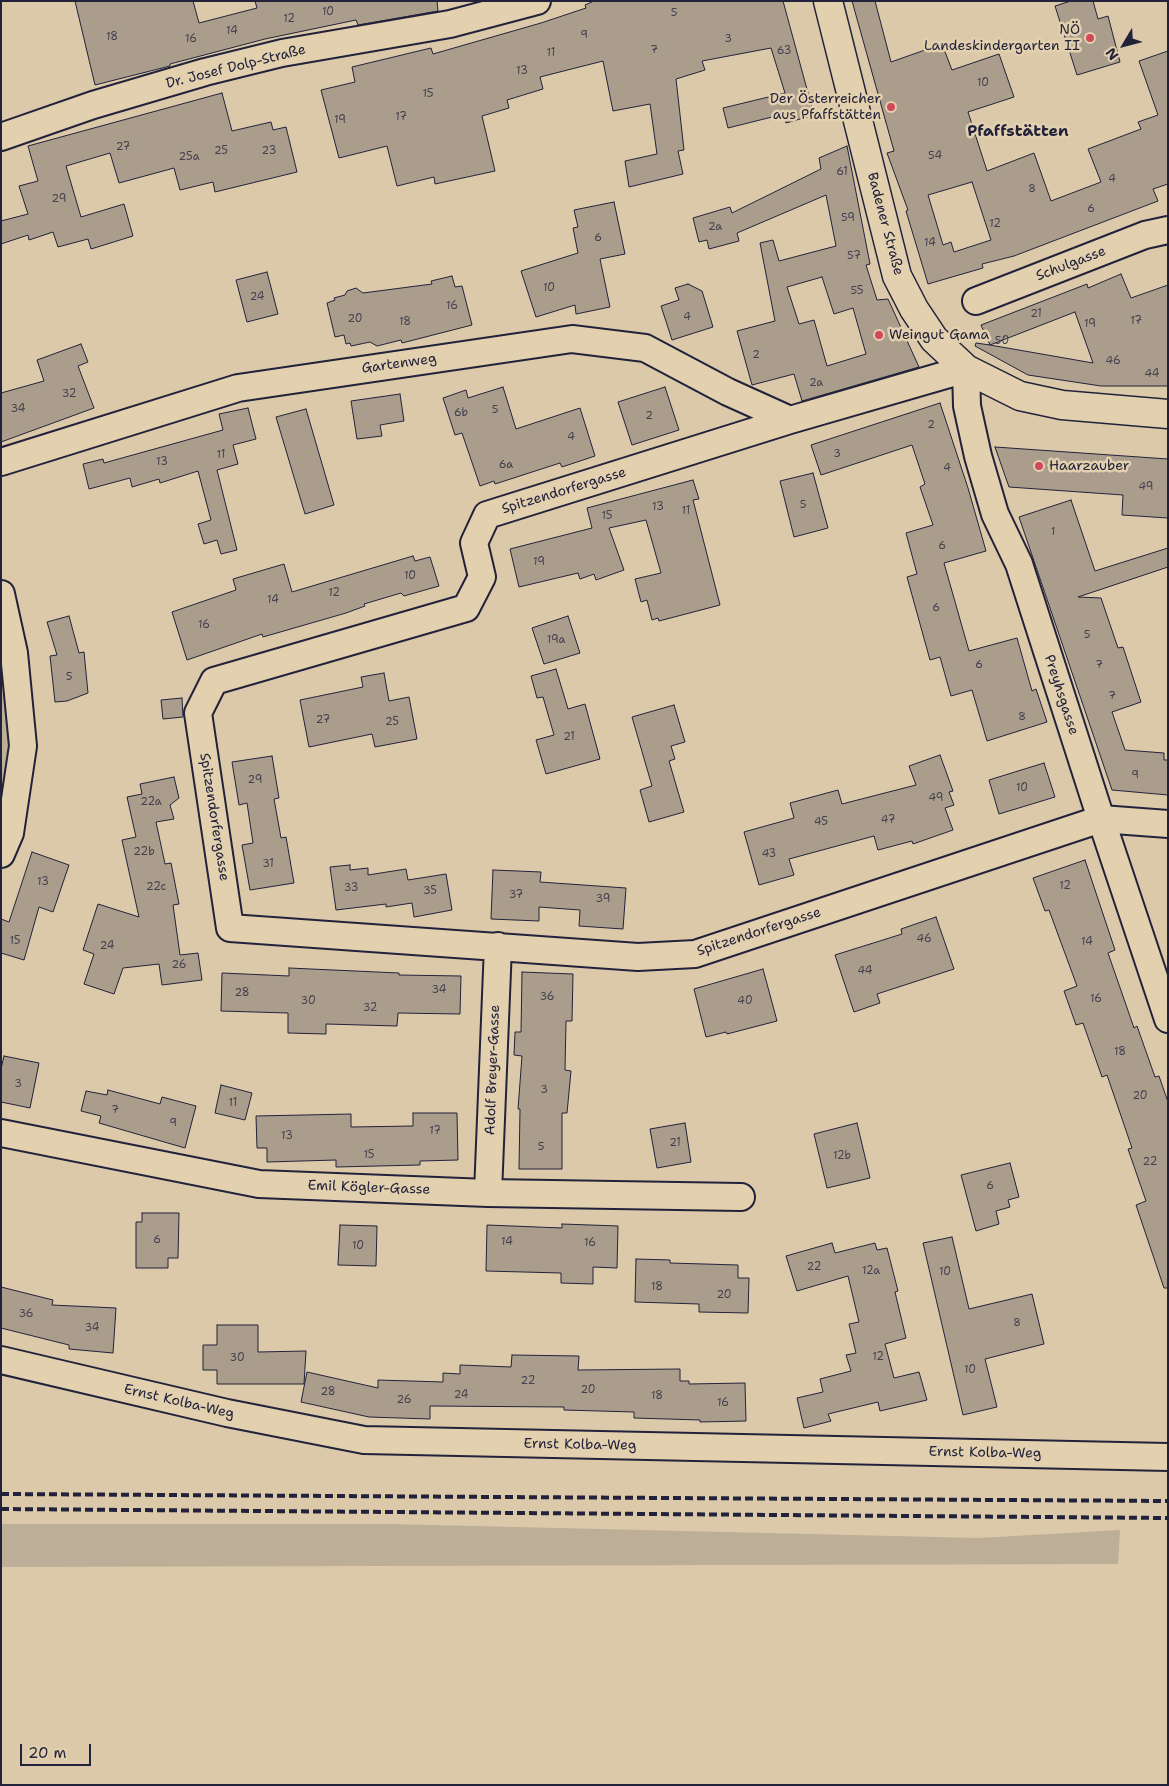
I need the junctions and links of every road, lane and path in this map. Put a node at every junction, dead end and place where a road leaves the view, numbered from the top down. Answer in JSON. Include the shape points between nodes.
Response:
{"nodes":[{"id":1,"x":828,"y":1,"type":"edge"},
{"id":2,"x":535,"y":2,"type":"edge"},
{"id":3,"x":1,"y":137,"type":"edge"},
{"id":4,"x":1168,"y":230,"type":"edge"},
{"id":5,"x":976,"y":301,"type":"dead end"},
{"id":6,"x":966,"y":369,"type":"junction"},
{"id":7,"x":728,"y":392,"type":"junction"},
{"id":8,"x":1168,"y":414,"type":"edge"},
{"id":9,"x":790,"y":420,"type":"junction"},
{"id":10,"x":737,"y":437,"type":"junction"},
{"id":11,"x":1,"y":462,"type":"edge"},
{"id":12,"x":1,"y":594,"type":"edge"},
{"id":13,"x":1101,"y":819,"type":"junction"},
{"id":14,"x":1168,"y":824,"type":"edge"},
{"id":15,"x":1,"y":854,"type":"edge"},
{"id":16,"x":498,"y":946,"type":"junction"},
{"id":17,"x":1168,"y":1019,"type":"edge"},
{"id":18,"x":1,"y":1133,"type":"edge"},
{"id":19,"x":488,"y":1193,"type":"junction"},
{"id":20,"x":741,"y":1197,"type":"dead end"},
{"id":21,"x":1,"y":1360,"type":"edge"},
{"id":22,"x":1168,"y":1457,"type":"edge"}],
"edges":[{"from":1,"to":6,"type":"main road","name":"Badener Straße","via":[[897,276],[934,339]]},
{"from":2,"to":3,"type":"street","name":"Dr. Josef Dolp-Straße","via":[[450,24],[282,53],[205,72],[93,105]]},
{"from":4,"to":5,"type":"street","name":"Schulgasse","via":[[1145,235]]},
{"from":6,"to":8,"type":"main road","name":"Badener Straße","via":[[1020,396],[1062,405]]},
{"from":6,"to":9,"type":"street","name":"Spitzendorfergasse"},
{"from":6,"to":13,"type":"street","name":"Preyhsgasse","via":[[967,406],[990,498],[1019,564]]},
{"from":7,"to":9,"type":"street","name":"Gartenweg"},
{"from":7,"to":10,"type":"street"},
{"from":7,"to":11,"type":"street","name":"Gartenweg","via":[[644,348],[572,339],[238,388]]},
{"from":9,"to":10,"type":"street","name":"Spitzendorfergasse"},
{"from":10,"to":16,"type":"street","name":"Spitzendorfergasse","via":[[487,515],[474,542],[482,577],[466,608],[214,681],[198,713],[230,928]]},
{"from":12,"to":15,"type":"street","via":[[14,653],[23,746],[10,833]]},
{"from":13,"to":14,"type":"street"},
{"from":13,"to":16,"type":"street","name":"Spitzendorfergasse","via":[[695,954],[638,957]]},
{"from":13,"to":17,"type":"street","name":"Preyhsgasse"},
{"from":16,"to":19,"type":"street","name":"Adolf Breyer-Gasse"},
{"from":18,"to":19,"type":"street","name":"Emil Kögler-Gasse","via":[[259,1184]]},
{"from":19,"to":20,"type":"street","name":"Emil Kögler-Gasse"},
{"from":21,"to":22,"type":"street","name":"Ernst Kolba-Weg","via":[[228,1413],[364,1440]]}]}
